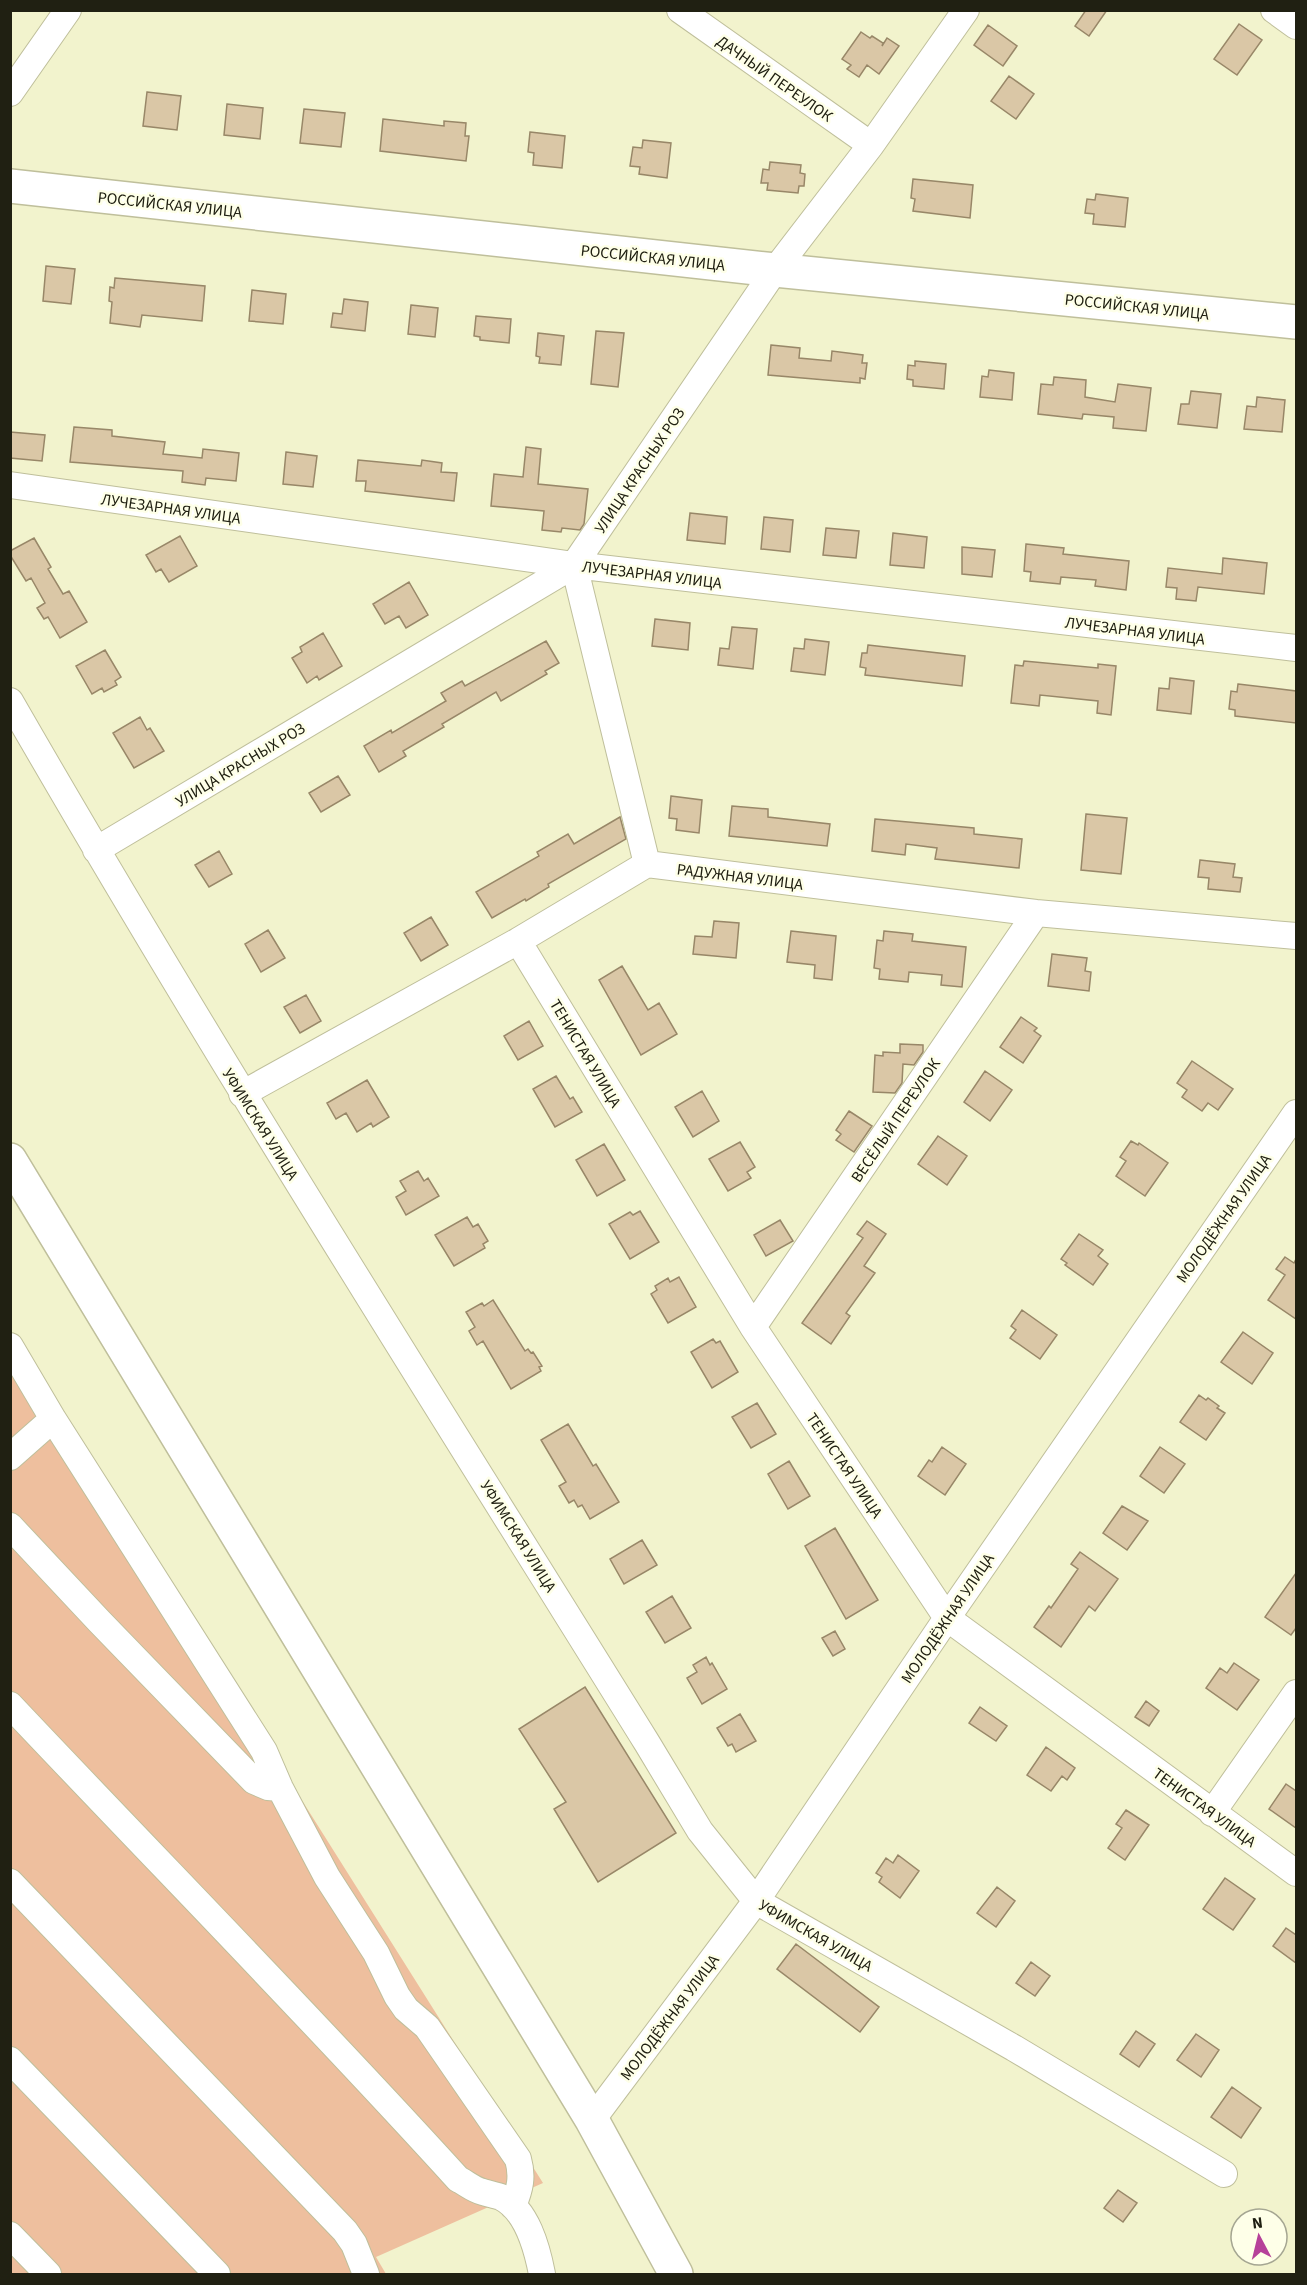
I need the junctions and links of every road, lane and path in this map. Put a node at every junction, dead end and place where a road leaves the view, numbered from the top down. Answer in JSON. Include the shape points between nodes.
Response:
{"nodes":[{"id":1,"x":68,"y":10,"type":"edge"},
{"id":2,"x":680,"y":10,"type":"edge"},
{"id":3,"x":966,"y":10,"type":"edge"},
{"id":4,"x":1274,"y":10,"type":"edge"},
{"id":5,"x":1296,"y":26,"type":"edge"},
{"id":6,"x":10,"y":93,"type":"edge"},
{"id":7,"x":871,"y":145,"type":"junction"},
{"id":8,"x":10,"y":186,"type":"edge"},
{"id":9,"x":775,"y":270,"type":"junction"},
{"id":10,"x":1296,"y":322,"type":"edge"},
{"id":11,"x":10,"y":485,"type":"edge"},
{"id":12,"x":574,"y":565,"type":"junction"},
{"id":13,"x":1296,"y":648,"type":"edge"},
{"id":14,"x":10,"y":701,"type":"edge"},
{"id":15,"x":96,"y":850,"type":"junction"},
{"id":16,"x":647,"y":864,"type":"junction"},
{"id":17,"x":1036,"y":913,"type":"junction"},
{"id":18,"x":1296,"y":936,"type":"edge"},
{"id":19,"x":518,"y":941,"type":"junction"},
{"id":20,"x":242,"y":1094,"type":"junction"},
{"id":21,"x":1296,"y":1113,"type":"edge"},
{"id":22,"x":10,"y":1161,"type":"edge"},
{"id":23,"x":753,"y":1328,"type":"junction"},
{"id":24,"x":10,"y":1346,"type":"edge"},
{"id":25,"x":53,"y":1419,"type":"junction"},
{"id":26,"x":10,"y":1457,"type":"edge"},
{"id":27,"x":10,"y":1526,"type":"edge"},
{"id":28,"x":947,"y":1618,"type":"junction"},
{"id":29,"x":1296,"y":1693,"type":"edge"},
{"id":30,"x":10,"y":1705,"type":"edge"},
{"id":31,"x":280,"y":1788,"type":"junction"},
{"id":32,"x":1212,"y":1813,"type":"junction"},
{"id":33,"x":1296,"y":1873,"type":"edge"},
{"id":34,"x":10,"y":1882,"type":"edge"},
{"id":35,"x":756,"y":1901,"type":"junction"},
{"id":36,"x":10,"y":2060,"type":"edge"},
{"id":37,"x":592,"y":2120,"type":"junction"},
{"id":38,"x":1224,"y":2174,"type":"dead end"},
{"id":39,"x":513,"y":2206,"type":"junction"},
{"id":40,"x":10,"y":2235,"type":"edge"},
{"id":41,"x":48,"y":2274,"type":"edge"},
{"id":42,"x":217,"y":2274,"type":"edge"},
{"id":43,"x":366,"y":2274,"type":"edge"},
{"id":44,"x":542,"y":2274,"type":"edge"},
{"id":45,"x":676,"y":2274,"type":"edge"}],
"edges":[{"from":1,"to":6,"type":"street"},
{"from":2,"to":7,"type":"street","name":"ДАЧНЫЙ ПЕРЕУЛОК"},
{"from":3,"to":7,"type":"street","name":"УЛИЦА КРАСНЫХ РОЗ"},
{"from":4,"to":5,"type":"street"},
{"from":7,"to":9,"type":"street","name":"УЛИЦА КРАСНЫХ РОЗ"},
{"from":8,"to":9,"type":"main road","name":"РОССИЙСКАЯ УЛИЦА"},
{"from":9,"to":10,"type":"main road","name":"РОССИЙСКАЯ УЛИЦА"},
{"from":9,"to":12,"type":"street","name":"УЛИЦА КРАСНЫХ РОЗ"},
{"from":11,"to":12,"type":"street","name":"ЛУЧЕЗАРНАЯ УЛИЦА"},
{"from":12,"to":13,"type":"street","name":"ЛУЧЕЗАРНАЯ УЛИЦА"},
{"from":12,"to":15,"type":"street","name":"УЛИЦА КРАСНЫХ РОЗ"},
{"from":12,"to":16,"type":"street"},
{"from":14,"to":15,"type":"street","name":"УФИМСКАЯ УЛИЦА"},
{"from":15,"to":20,"type":"street","name":"УФИМСКАЯ УЛИЦА"},
{"from":16,"to":17,"type":"street","name":"РАДУЖНАЯ УЛИЦА"},
{"from":16,"to":19,"type":"street"},
{"from":17,"to":18,"type":"street","name":"РАДУЖНАЯ УЛИЦА"},
{"from":17,"to":23,"type":"street","name":"ВЕСЁЛЫЙ ПЕРЕУЛОК"},
{"from":19,"to":20,"type":"street"},
{"from":19,"to":23,"type":"street","name":"ТЕНИСТАЯ УЛИЦА"},
{"from":20,"to":35,"type":"street","name":"УФИМСКАЯ УЛИЦА","via":[[700,1831]]},
{"from":21,"to":28,"type":"street","name":"МОЛОДЁЖНАЯ УЛИЦА"},
{"from":22,"to":37,"type":"main road"},
{"from":23,"to":28,"type":"street","name":"ТЕНИСТАЯ УЛИЦА"},
{"from":24,"to":25,"type":"street"},
{"from":25,"to":26,"type":"street"},
{"from":25,"to":31,"type":"street","via":[[264,1751]]},
{"from":27,"to":31,"type":"street","via":[[254,1781]]},
{"from":28,"to":32,"type":"street","name":"ТЕНИСТАЯ УЛИЦА"},
{"from":28,"to":35,"type":"street","name":"МОЛОДЁЖНАЯ УЛИЦА"},
{"from":29,"to":32,"type":"street"},
{"from":30,"to":39,"type":"street","via":[[458,2179]]},
{"from":31,"to":39,"type":"street","via":[[397,1996],[427,2026],[518,2159],[522,2184]]},
{"from":32,"to":33,"type":"street","name":"ТЕНИСТАЯ УЛИЦА"},
{"from":34,"to":43,"type":"street","via":[[345,2231]]},
{"from":35,"to":37,"type":"street","name":"МОЛОДЁЖНАЯ УЛИЦА"},
{"from":35,"to":38,"type":"street","name":"УФИМСКАЯ УЛИЦА","via":[[1014,2048]]},
{"from":36,"to":42,"type":"street"},
{"from":37,"to":45,"type":"main road"},
{"from":39,"to":44,"type":"street","via":[[527,2226]]},
{"from":40,"to":41,"type":"street"}]}
